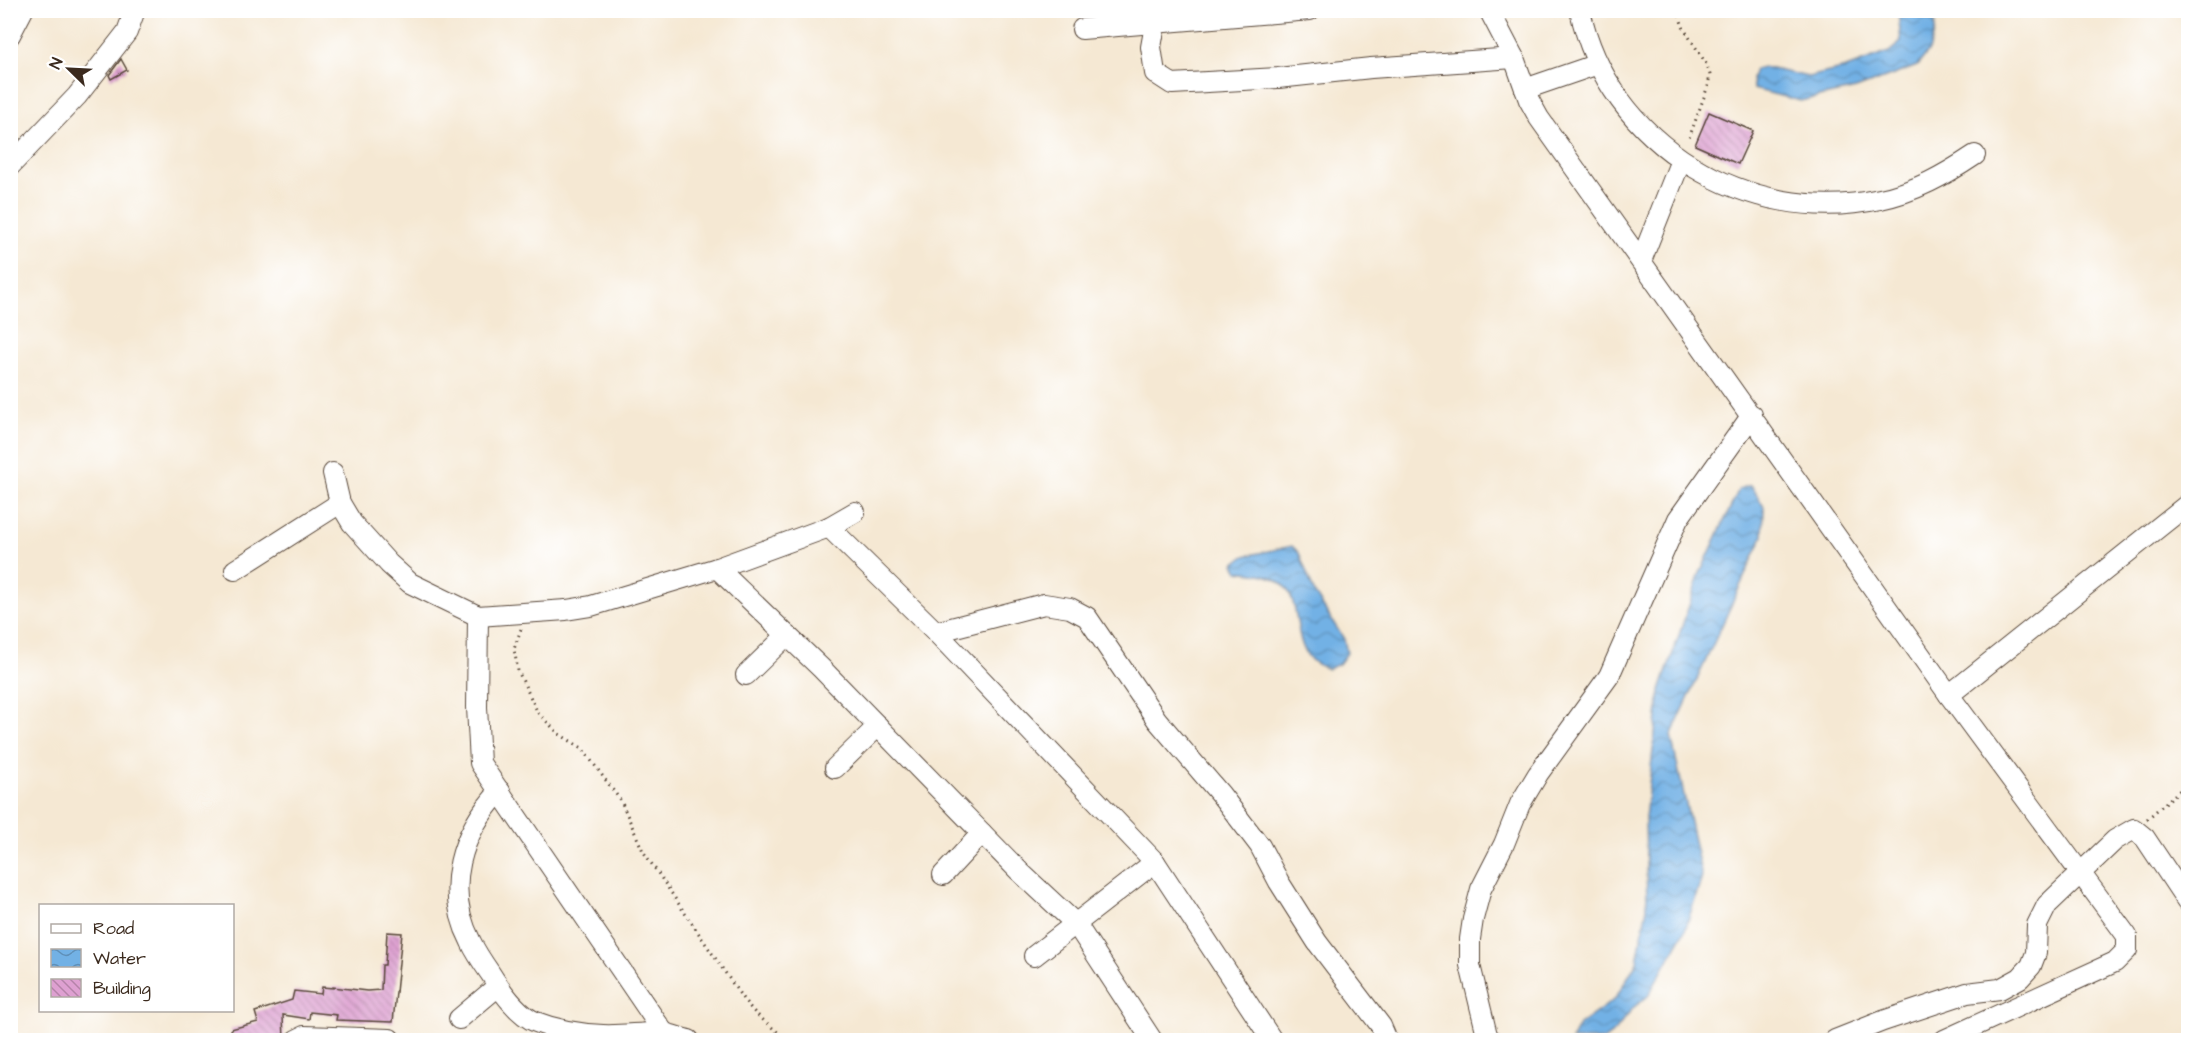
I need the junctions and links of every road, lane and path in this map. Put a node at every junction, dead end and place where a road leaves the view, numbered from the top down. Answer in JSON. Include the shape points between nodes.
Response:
{"nodes":[{"id":1,"x":23,"y":10,"type":"edge"},
{"id":2,"x":135,"y":10,"type":"edge"},
{"id":3,"x":1310,"y":10,"type":"edge"},
{"id":4,"x":1489,"y":10,"type":"edge"},
{"id":5,"x":1580,"y":10,"type":"edge"},
{"id":6,"x":1677,"y":10,"type":"edge"},
{"id":7,"x":1154,"y":18,"type":"edge"},
{"id":8,"x":1082,"y":29,"type":"dead end"},
{"id":9,"x":10,"y":35,"type":"edge"},
{"id":10,"x":1514,"y":58,"type":"junction"},
{"id":11,"x":1598,"y":64,"type":"junction"},
{"id":12,"x":1525,"y":89,"type":"junction"},
{"id":13,"x":1975,"y":155,"type":"dead end"},
{"id":14,"x":1681,"y":160,"type":"junction"},
{"id":15,"x":10,"y":166,"type":"edge"},
{"id":16,"x":1641,"y":261,"type":"junction"},
{"id":17,"x":1752,"y":416,"type":"junction"},
{"id":18,"x":333,"y":473,"type":"dead end"},
{"id":19,"x":340,"y":503,"type":"junction"},
{"id":20,"x":2188,"y":504,"type":"edge"},
{"id":21,"x":855,"y":512,"type":"dead end"},
{"id":22,"x":829,"y":527,"type":"junction"},
{"id":23,"x":717,"y":568,"type":"junction"},
{"id":24,"x":235,"y":570,"type":"dead end"},
{"id":25,"x":529,"y":611,"type":"junction"},
{"id":26,"x":478,"y":616,"type":"junction"},
{"id":27,"x":936,"y":632,"type":"junction"},
{"id":28,"x":787,"y":635,"type":"junction"},
{"id":29,"x":746,"y":675,"type":"dead end"},
{"id":30,"x":1949,"y":695,"type":"junction"},
{"id":31,"x":878,"y":726,"type":"junction"},
{"id":32,"x":835,"y":768,"type":"dead end"},
{"id":33,"x":2188,"y":783,"type":"edge"},
{"id":34,"x":500,"y":791,"type":"junction"},
{"id":35,"x":2134,"y":829,"type":"junction"},
{"id":36,"x":982,"y":833,"type":"junction"},
{"id":37,"x":1155,"y":862,"type":"junction"},
{"id":38,"x":2081,"y":873,"type":"junction"},
{"id":39,"x":943,"y":875,"type":"dead end"},
{"id":40,"x":2188,"y":901,"type":"edge"},
{"id":41,"x":1076,"y":924,"type":"junction"},
{"id":42,"x":1034,"y":956,"type":"dead end"},
{"id":43,"x":498,"y":986,"type":"junction"},
{"id":44,"x":459,"y":1019,"type":"dead end"},
{"id":45,"x":664,"y":1033,"type":"junction"},
{"id":46,"x":390,"y":1039,"type":"dead end"},
{"id":47,"x":1151,"y":1040,"type":"edge"},
{"id":48,"x":296,"y":1041,"type":"edge"},
{"id":49,"x":689,"y":1041,"type":"edge"},
{"id":50,"x":787,"y":1041,"type":"edge"},
{"id":51,"x":1272,"y":1041,"type":"edge"},
{"id":52,"x":1387,"y":1041,"type":"edge"},
{"id":53,"x":1491,"y":1041,"type":"edge"},
{"id":54,"x":1835,"y":1041,"type":"edge"},
{"id":55,"x":1944,"y":1041,"type":"edge"}],
"edges":[{"from":1,"to":9,"type":"street"},
{"from":2,"to":15,"type":"street","via":[[127,32],[77,96]]},
{"from":3,"to":7,"type":"street"},
{"from":4,"to":10,"type":"street"},
{"from":5,"to":11,"type":"street"},
{"from":6,"to":14,"type":"path","via":[[1710,75]]},
{"from":7,"to":8,"type":"street"},
{"from":7,"to":10,"type":"street","via":[[1151,47],[1155,73],[1172,84]]},
{"from":10,"to":12,"type":"street"},
{"from":11,"to":12,"type":"street"},
{"from":11,"to":14,"type":"street","via":[[1633,117]]},
{"from":12,"to":16,"type":"street","via":[[1539,118]]},
{"from":13,"to":14,"type":"street","via":[[1914,189],[1880,199],[1811,205],[1743,192]]},
{"from":14,"to":16,"type":"street"},
{"from":16,"to":17,"type":"street"},
{"from":17,"to":30,"type":"street"},
{"from":17,"to":53,"type":"street","via":[[1678,519],[1609,676],[1520,804],[1482,889],[1473,919],[1470,965]]},
{"from":18,"to":19,"type":"street"},
{"from":19,"to":24,"type":"street"},
{"from":19,"to":26,"type":"street","via":[[370,544],[410,582]]},
{"from":20,"to":30,"type":"street"},
{"from":21,"to":22,"type":"street"},
{"from":22,"to":23,"type":"street"},
{"from":22,"to":27,"type":"street"},
{"from":23,"to":25,"type":"street","via":[[591,606]]},
{"from":23,"to":28,"type":"street"},
{"from":25,"to":26,"type":"street"},
{"from":25,"to":50,"type":"path","via":[[514,649],[518,671],[538,713],[559,734],[582,748],[621,801],[643,851],[743,999]]},
{"from":26,"to":34,"type":"street","via":[[480,762]]},
{"from":27,"to":37,"type":"street"},
{"from":27,"to":52,"type":"street","via":[[1044,604],[1070,608],[1087,617],[1157,720],[1260,846],[1317,942],[1381,1026]]},
{"from":28,"to":29,"type":"street"},
{"from":28,"to":31,"type":"street"},
{"from":30,"to":38,"type":"street"},
{"from":31,"to":32,"type":"street"},
{"from":31,"to":36,"type":"street"},
{"from":33,"to":35,"type":"path"},
{"from":34,"to":43,"type":"street","via":[[475,824],[460,855],[457,889],[470,940]]},
{"from":34,"to":45,"type":"street"},
{"from":35,"to":38,"type":"street","via":[[2115,840]]},
{"from":35,"to":40,"type":"street","via":[[2145,838]]},
{"from":36,"to":39,"type":"street"},
{"from":36,"to":41,"type":"street"},
{"from":37,"to":41,"type":"street"},
{"from":37,"to":51,"type":"street"},
{"from":38,"to":54,"type":"street","via":[[2047,905],[2037,925],[2036,953],[2020,978],[2001,988],[1967,993],[1883,1021]]},
{"from":38,"to":55,"type":"street","via":[[2127,936],[2127,950],[2115,962],[2087,976]]},
{"from":41,"to":42,"type":"street"},
{"from":41,"to":47,"type":"street"},
{"from":43,"to":44,"type":"street"},
{"from":43,"to":45,"type":"street","via":[[534,1022],[603,1035]]},
{"from":45,"to":49,"type":"street"},
{"from":46,"to":48,"type":"street","via":[[304,1036]]}]}
